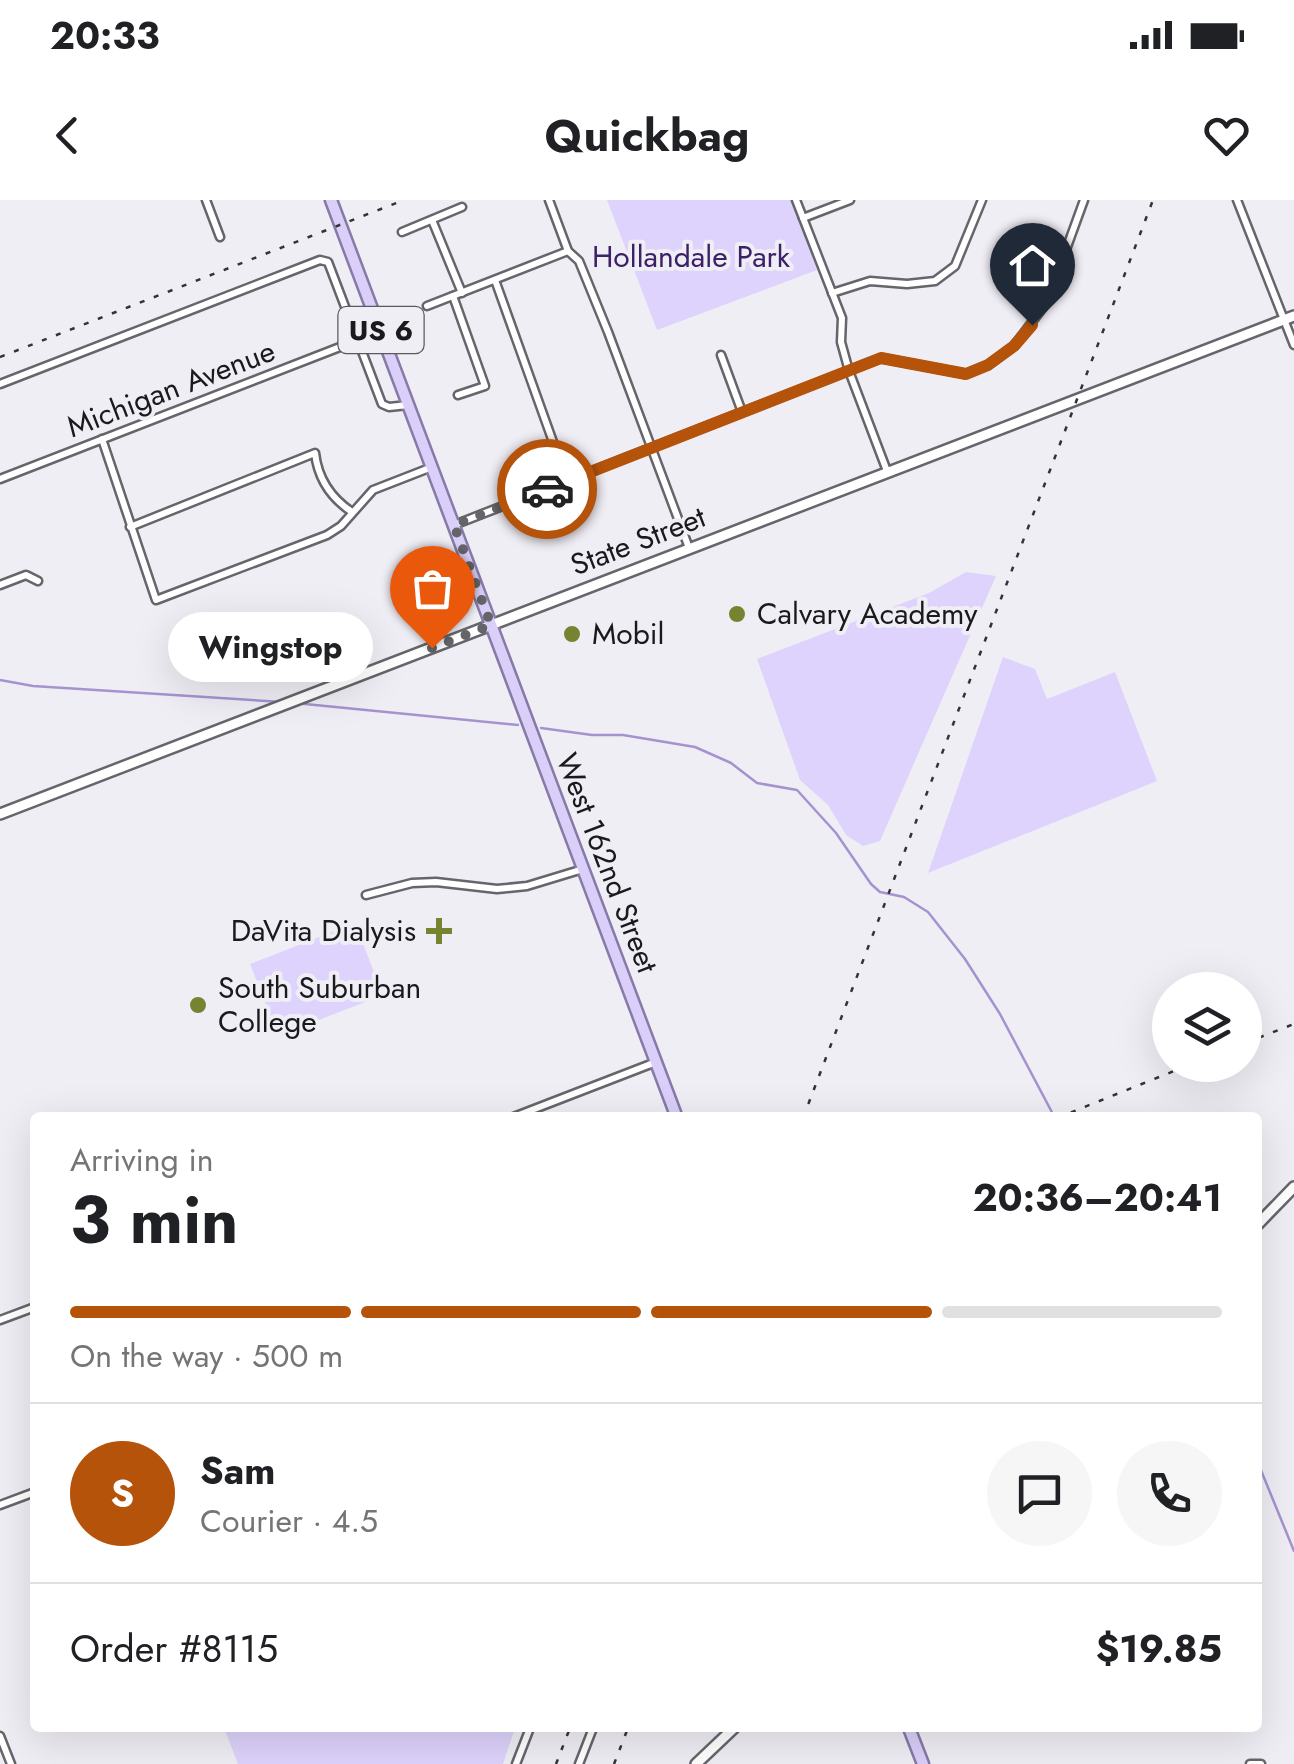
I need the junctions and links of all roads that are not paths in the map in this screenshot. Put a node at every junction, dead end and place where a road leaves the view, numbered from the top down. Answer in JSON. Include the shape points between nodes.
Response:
{"nodes":[{"id":1,"x":206,"y":200,"type":"edge"},
{"id":2,"x":331,"y":200,"type":"edge"},
{"id":3,"x":548,"y":200,"type":"edge"},
{"id":4,"x":796,"y":200,"type":"edge"},
{"id":5,"x":850,"y":200,"type":"edge"},
{"id":6,"x":982,"y":200,"type":"edge"},
{"id":7,"x":1084,"y":200,"type":"edge"},
{"id":8,"x":1237,"y":200,"type":"edge"},
{"id":9,"x":462,"y":207,"type":"dead end"},
{"id":10,"x":804,"y":218,"type":"junction"},
{"id":11,"x":432,"y":220,"type":"junction"},
{"id":12,"x":402,"y":232,"type":"dead end"},
{"id":13,"x":220,"y":237,"type":"dead end"},
{"id":14,"x":568,"y":251,"type":"junction"},
{"id":15,"x":495,"y":280,"type":"junction"},
{"id":16,"x":462,"y":292,"type":"junction"},
{"id":17,"x":832,"y":293,"type":"junction"},
{"id":18,"x":453,"y":296,"type":"junction"},
{"id":19,"x":427,"y":306,"type":"dead end"},
{"id":20,"x":1289,"y":318,"type":"edge"},
{"id":21,"x":358,"y":340,"type":"junction"},
{"id":22,"x":1294,"y":345,"type":"edge"},
{"id":23,"x":721,"y":355,"type":"dead end"},
{"id":24,"x":848,"y":370,"type":"junction"},
{"id":25,"x":0,"y":384,"type":"edge"},
{"id":26,"x":458,"y":396,"type":"dead end"},
{"id":27,"x":409,"y":405,"type":"junction"},
{"id":28,"x":742,"y":412,"type":"junction"},
{"id":29,"x":102,"y":439,"type":"junction"},
{"id":30,"x":652,"y":448,"type":"junction"},
{"id":31,"x":432,"y":467,"type":"junction"},
{"id":32,"x":887,"y":471,"type":"junction"},
{"id":33,"x":0,"y":478,"type":"edge"},
{"id":34,"x":567,"y":481,"type":"junction"},
{"id":35,"x":352,"y":512,"type":"junction"},
{"id":36,"x":454,"y":525,"type":"junction"},
{"id":37,"x":130,"y":526,"type":"junction"},
{"id":38,"x":689,"y":548,"type":"junction"},
{"id":39,"x":38,"y":580,"type":"dead end"},
{"id":40,"x":0,"y":585,"type":"edge"},
{"id":41,"x":491,"y":625,"type":"junction"},
{"id":42,"x":0,"y":814,"type":"edge"},
{"id":43,"x":583,"y":869,"type":"junction"},
{"id":44,"x":366,"y":895,"type":"dead end"},
{"id":45,"x":656,"y":1062,"type":"junction"},
{"id":46,"x":527,"y":1112,"type":"edge"},
{"id":47,"x":675,"y":1112,"type":"edge"},
{"id":48,"x":1294,"y":1186,"type":"edge"},
{"id":49,"x":1262,"y":1220,"type":"edge"},
{"id":50,"x":30,"y":1309,"type":"edge"},
{"id":51,"x":0,"y":1320,"type":"edge"},
{"id":52,"x":30,"y":1494,"type":"edge"},
{"id":53,"x":0,"y":1505,"type":"edge"},
{"id":54,"x":528,"y":1732,"type":"edge"},
{"id":55,"x":591,"y":1732,"type":"edge"},
{"id":56,"x":730,"y":1732,"type":"edge"},
{"id":57,"x":911,"y":1732,"type":"edge"},
{"id":58,"x":0,"y":1736,"type":"edge"},
{"id":59,"x":11,"y":1764,"type":"edge"},
{"id":60,"x":516,"y":1764,"type":"edge"},
{"id":61,"x":579,"y":1764,"type":"edge"},
{"id":62,"x":696,"y":1764,"type":"edge"},
{"id":63,"x":923,"y":1764,"type":"edge"},
{"id":64,"x":1250,"y":1764,"type":"edge"},
{"id":65,"x":1261,"y":1764,"type":"edge"}],
"edges":[{"from":1,"to":13,"type":"street"},
{"from":2,"to":27,"type":"main road","number":"US 6"},
{"from":3,"to":14,"type":"street"},
{"from":4,"to":10,"type":"street"},
{"from":5,"to":10,"type":"street"},
{"from":6,"to":17,"type":"street","via":[[955,266],[936,281],[870,281]]},
{"from":7,"to":24,"type":"street","via":[[1046,302],[1014,346],[988,365],[966,374],[881,358]]},
{"from":8,"to":20,"type":"street"},
{"from":9,"to":11,"type":"street"},
{"from":10,"to":17,"type":"street"},
{"from":11,"to":12,"type":"street"},
{"from":11,"to":16,"type":"street"},
{"from":14,"to":15,"type":"street"},
{"from":14,"to":30,"type":"street","via":[[579,262]]},
{"from":15,"to":16,"type":"street"},
{"from":15,"to":34,"type":"street"},
{"from":16,"to":18,"type":"street"},
{"from":17,"to":24,"type":"street"},
{"from":18,"to":19,"type":"street"},
{"from":18,"to":26,"type":"street","via":[[484,386]]},
{"from":20,"to":22,"type":"street"},
{"from":20,"to":32,"type":"street","name":"State Street"},
{"from":21,"to":25,"type":"street","via":[[328,262],[320,260]]},
{"from":21,"to":27,"type":"street","via":[[382,404]]},
{"from":21,"to":29,"type":"street","name":"Michigan Avenue"},
{"from":23,"to":28,"type":"street"},
{"from":24,"to":28,"type":"street"},
{"from":24,"to":32,"type":"street"},
{"from":27,"to":31,"type":"main road","number":"US 6"},
{"from":28,"to":30,"type":"street"},
{"from":29,"to":33,"type":"street","name":"Michigan Avenue"},
{"from":29,"to":37,"type":"street"},
{"from":30,"to":34,"type":"street"},
{"from":30,"to":38,"type":"street"},
{"from":31,"to":35,"type":"street","via":[[374,490]]},
{"from":31,"to":36,"type":"main road","number":"US 6"},
{"from":32,"to":38,"type":"street","name":"State Street"},
{"from":34,"to":36,"type":"street"},
{"from":35,"to":37,"type":"street","via":[[331,494],[315,453]]},
{"from":35,"to":37,"type":"street","via":[[327,535],[156,600]]},
{"from":36,"to":41,"type":"main road","number":"US 6"},
{"from":38,"to":41,"type":"street","name":"State Street"},
{"from":39,"to":40,"type":"street","via":[[26,575]]},
{"from":41,"to":42,"type":"street","name":"State Street"},
{"from":41,"to":43,"type":"main road","name":"West 162nd Street","number":"US 6"},
{"from":43,"to":44,"type":"street","via":[[527,886],[412,883]]},
{"from":43,"to":45,"type":"main road","name":"West 162nd Street","number":"US 6"},
{"from":45,"to":46,"type":"street"},
{"from":45,"to":47,"type":"main road","name":"West 162nd Street","number":"US 6"},
{"from":48,"to":49,"type":"street"},
{"from":50,"to":51,"type":"street"},
{"from":52,"to":53,"type":"street"},
{"from":54,"to":60,"type":"street"},
{"from":55,"to":61,"type":"street"},
{"from":56,"to":62,"type":"street"},
{"from":57,"to":63,"type":"main road"},
{"from":58,"to":59,"type":"street"},
{"from":64,"to":65,"type":"street"}]}
